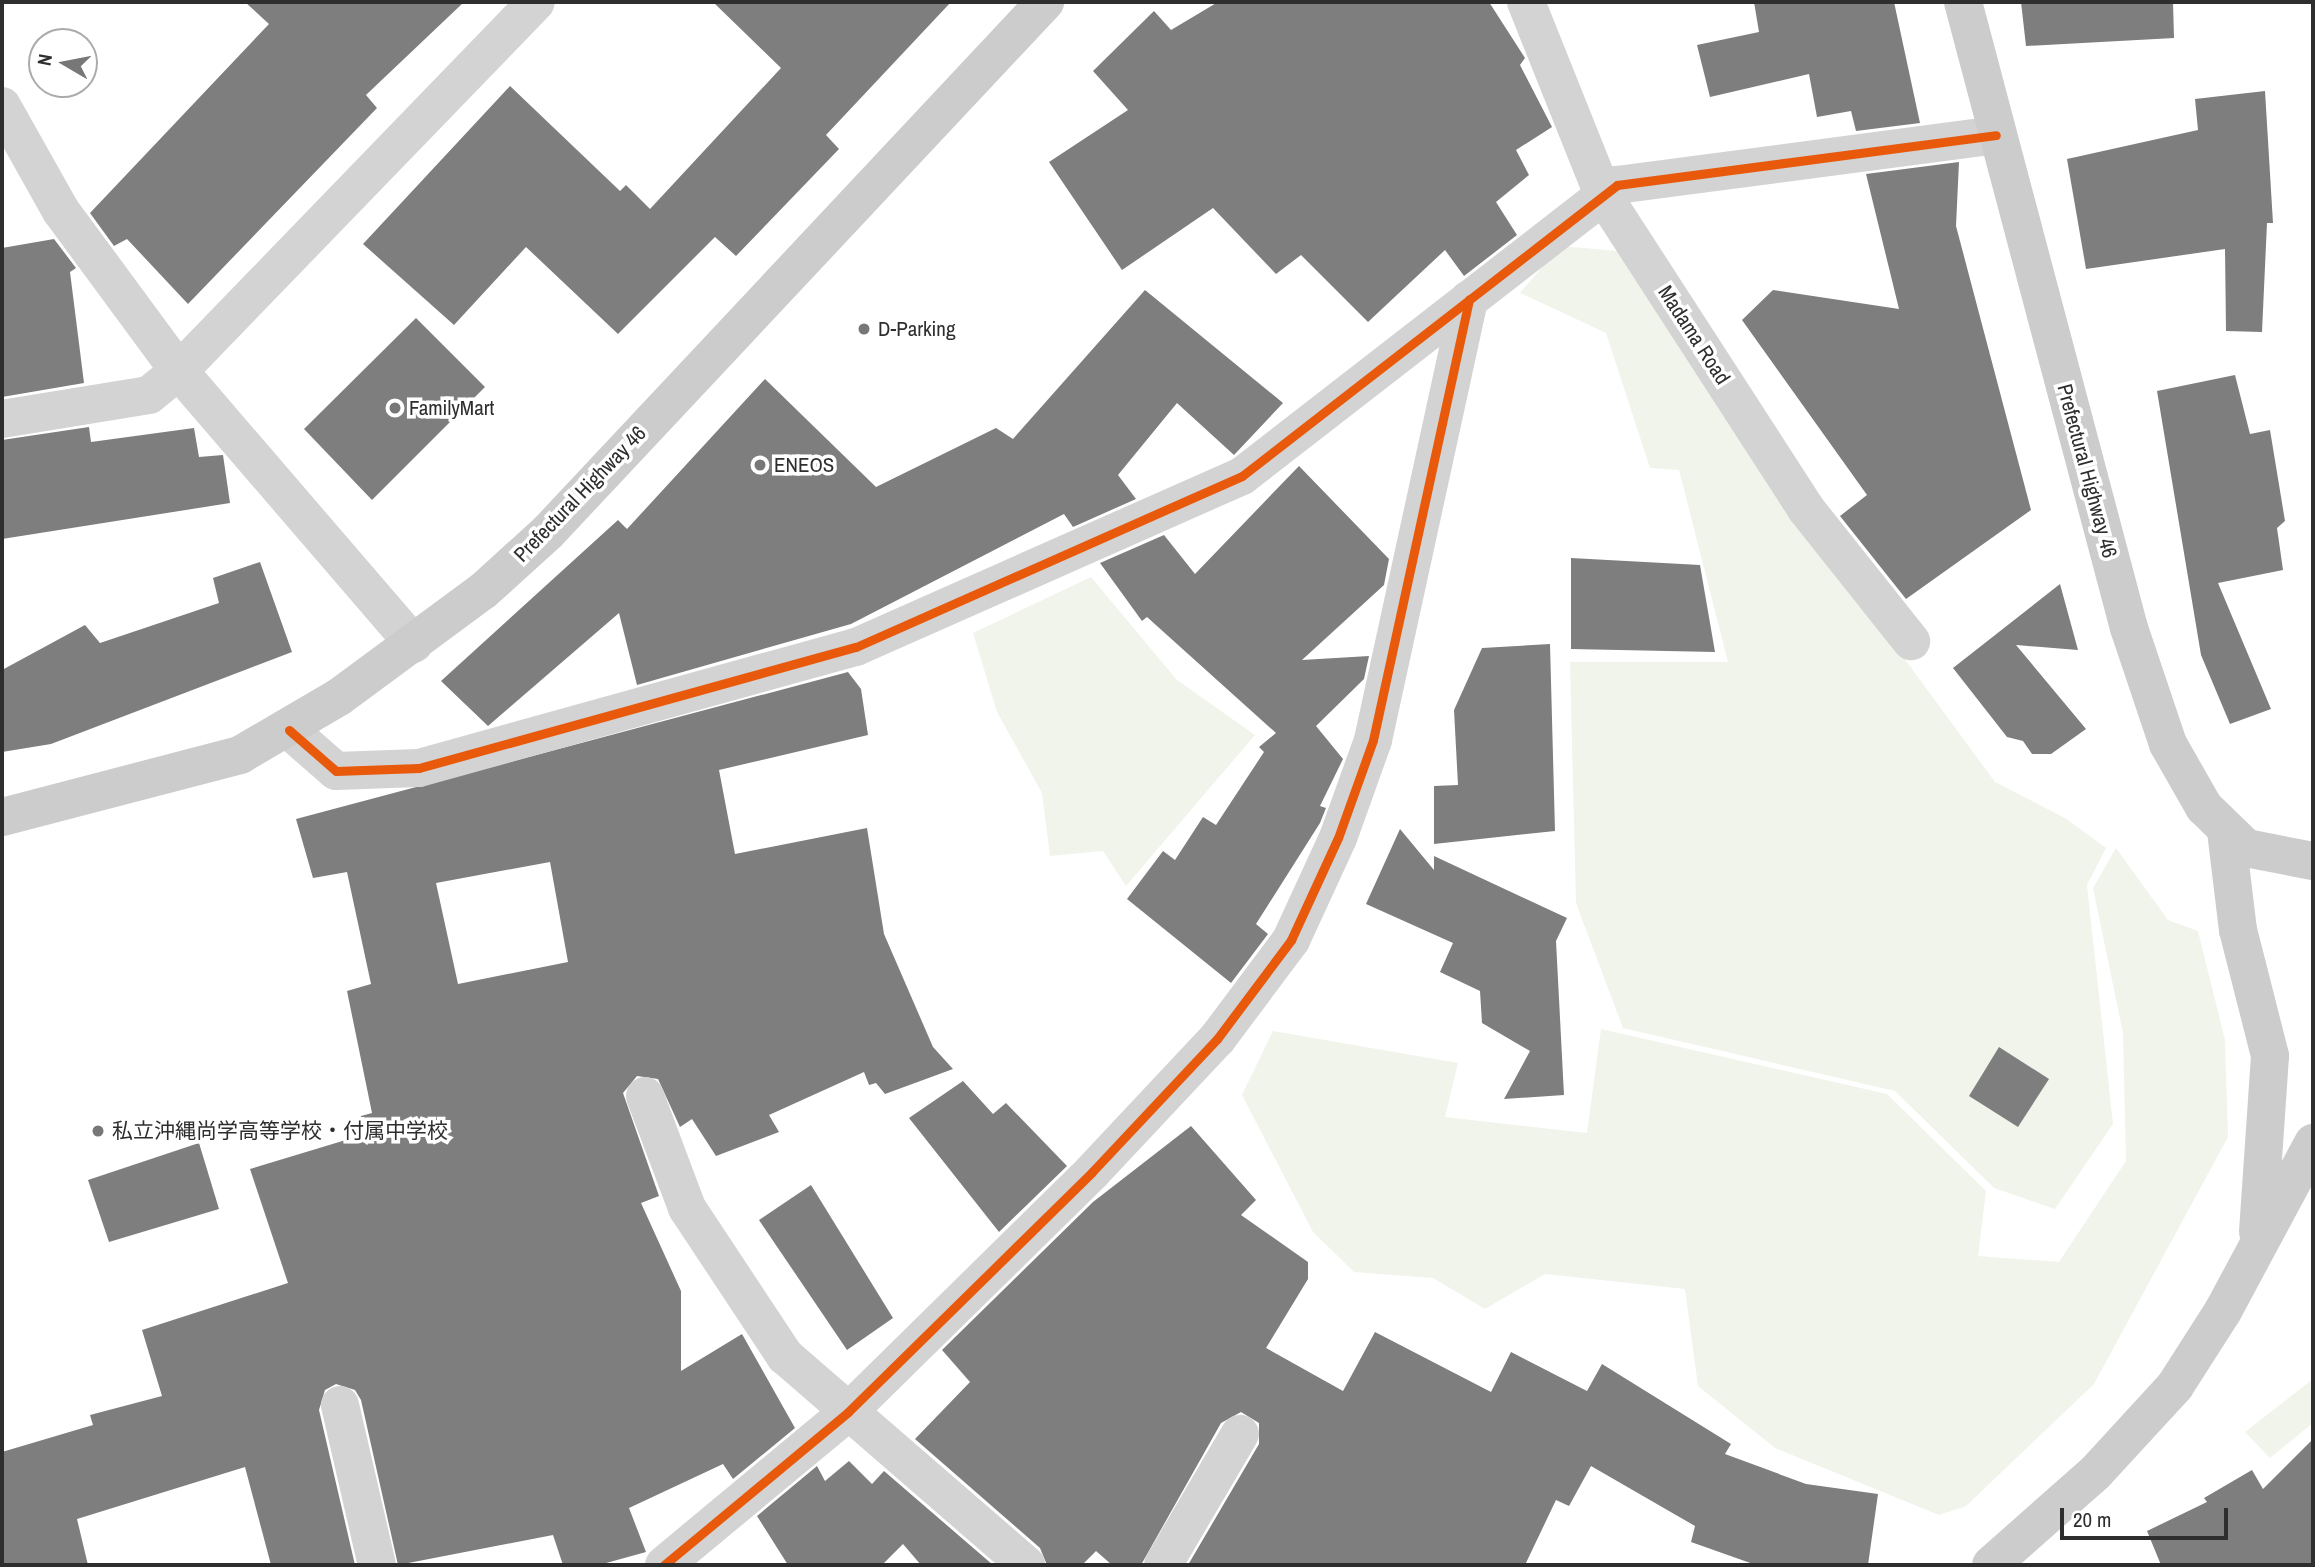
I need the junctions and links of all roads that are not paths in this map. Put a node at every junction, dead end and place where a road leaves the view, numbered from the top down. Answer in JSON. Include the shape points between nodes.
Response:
{"nodes":[{"id":1,"x":537,"y":2,"type":"edge"},
{"id":2,"x":1045,"y":2,"type":"edge"},
{"id":3,"x":1525,"y":2,"type":"edge"},
{"id":4,"x":1963,"y":2,"type":"edge"},
{"id":5,"x":2,"y":106,"type":"edge"},
{"id":6,"x":1996,"y":135,"type":"junction"},
{"id":7,"x":1604,"y":195,"type":"junction"},
{"id":8,"x":1469,"y":299,"type":"junction"},
{"id":9,"x":179,"y":371,"type":"junction"},
{"id":10,"x":2,"y":419,"type":"edge"},
{"id":11,"x":1911,"y":642,"type":"dead end"},
{"id":12,"x":414,"y":644,"type":"junction"},
{"id":13,"x":289,"y":730,"type":"junction"},
{"id":14,"x":2,"y":817,"type":"edge"},
{"id":15,"x":2226,"y":831,"type":"junction"},
{"id":16,"x":2310,"y":866,"type":"edge"},
{"id":17,"x":645,"y":1096,"type":"dead end"},
{"id":18,"x":2313,"y":1143,"type":"edge"},
{"id":19,"x":2256,"y":1251,"type":"junction"},
{"id":20,"x":340,"y":1405,"type":"dead end"},
{"id":21,"x":848,"y":1412,"type":"junction"},
{"id":22,"x":1240,"y":1434,"type":"dead end"},
{"id":23,"x":377,"y":1565,"type":"edge"},
{"id":24,"x":664,"y":1565,"type":"edge"},
{"id":25,"x":1026,"y":1565,"type":"edge"},
{"id":26,"x":1163,"y":1565,"type":"edge"},
{"id":27,"x":1991,"y":1565,"type":"edge"}],
"edges":[{"from":1,"to":9,"type":"street"},
{"from":2,"to":12,"type":"main road","name":"Prefectural Highway 46","via":[[548,532]]},
{"from":3,"to":7,"type":"street","name":"Madama Road"},
{"from":4,"to":6,"type":"main road","name":"Prefectural Highway 46"},
{"from":5,"to":9,"type":"street","via":[[61,211]]},
{"from":6,"to":7,"type":"street","via":[[1617,185]]},
{"from":6,"to":15,"type":"main road","name":"Prefectural Highway 46","via":[[2136,651],[2184,778]]},
{"from":7,"to":8,"type":"street"},
{"from":7,"to":11,"type":"street","name":"Madama Road","via":[[1806,509]]},
{"from":8,"to":13,"type":"street","via":[[1242,476],[856,647],[419,768],[336,771]]},
{"from":8,"to":21,"type":"street","via":[[1373,740],[1338,838],[1291,940],[1217,1039]]},
{"from":9,"to":10,"type":"street","via":[[149,395]]},
{"from":9,"to":12,"type":"street"},
{"from":12,"to":13,"type":"main road","name":"Prefectural Highway 46"},
{"from":13,"to":14,"type":"main road","name":"Prefectural Highway 46","via":[[227,759]]},
{"from":15,"to":16,"type":"main road","name":"Prefectural Highway 46","via":[[2246,848]]},
{"from":15,"to":19,"type":"main road","via":[[2238,930],[2270,1056]]},
{"from":17,"to":21,"type":"street","via":[[687,1208],[785,1356]]},
{"from":18,"to":19,"type":"main road"},
{"from":19,"to":27,"type":"main road","via":[[2175,1386],[2096,1472]]},
{"from":20,"to":23,"type":"street"},
{"from":21,"to":24,"type":"street"},
{"from":21,"to":25,"type":"street"},
{"from":22,"to":26,"type":"street"}]}
